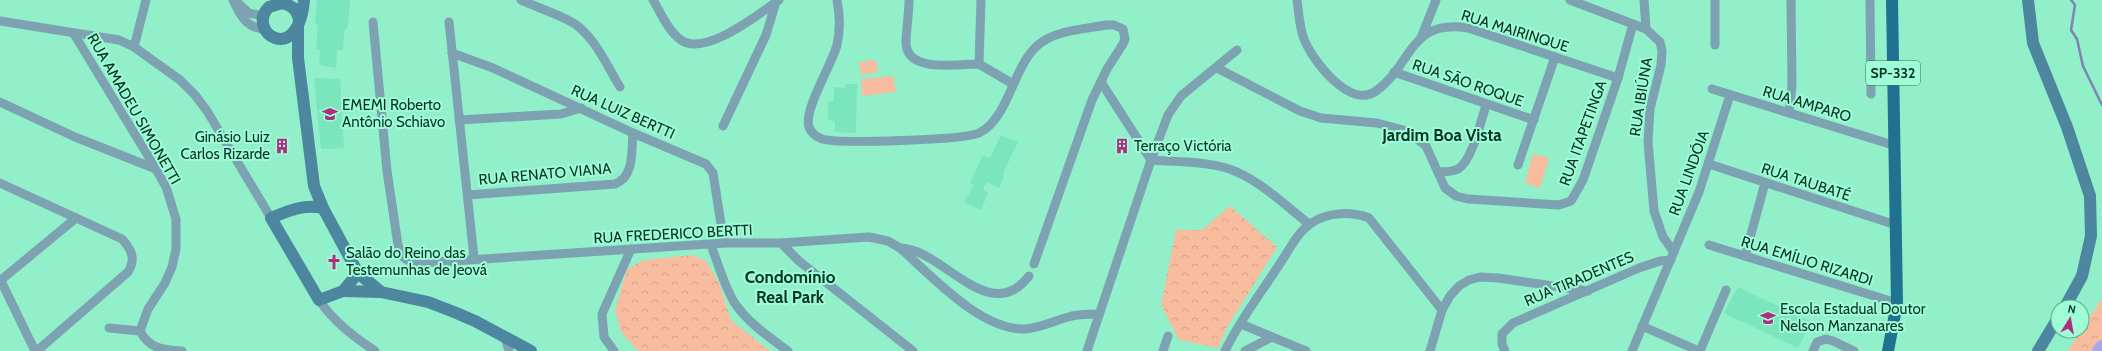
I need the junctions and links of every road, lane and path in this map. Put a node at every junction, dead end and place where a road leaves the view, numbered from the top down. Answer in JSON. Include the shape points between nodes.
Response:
{"nodes":[{"id":1,"x":146,"y":0,"type":"edge"},
{"id":2,"x":234,"y":0,"type":"edge"},
{"id":3,"x":304,"y":0,"type":"edge"},
{"id":4,"x":521,"y":0,"type":"edge"},
{"id":5,"x":653,"y":0,"type":"edge"},
{"id":6,"x":837,"y":0,"type":"edge"},
{"id":7,"x":908,"y":0,"type":"edge"},
{"id":8,"x":981,"y":0,"type":"edge"},
{"id":9,"x":1297,"y":0,"type":"edge"},
{"id":10,"x":1436,"y":0,"type":"edge"},
{"id":11,"x":1570,"y":0,"type":"edge"},
{"id":12,"x":1644,"y":0,"type":"edge"},
{"id":13,"x":1715,"y":0,"type":"edge"},
{"id":14,"x":1791,"y":0,"type":"edge"},
{"id":15,"x":1870,"y":0,"type":"edge"},
{"id":16,"x":1892,"y":0,"type":"edge"},
{"id":17,"x":2028,"y":0,"type":"edge"},
{"id":18,"x":777,"y":1,"type":"edge"},
{"id":19,"x":293,"y":2,"type":"edge"},
{"id":20,"x":263,"y":16,"type":"junction"},
{"id":21,"x":0,"y":21,"type":"edge"},
{"id":22,"x":372,"y":22,"type":"dead end"},
{"id":23,"x":449,"y":22,"type":"dead end"},
{"id":24,"x":1633,"y":24,"type":"junction"},
{"id":25,"x":298,"y":25,"type":"junction"},
{"id":26,"x":264,"y":29,"type":"junction"},
{"id":27,"x":1646,"y":29,"type":"junction"},
{"id":28,"x":74,"y":34,"type":"junction"},
{"id":29,"x":1421,"y":38,"type":"junction"},
{"id":30,"x":282,"y":39,"type":"junction"},
{"id":31,"x":1715,"y":46,"type":"dead end"},
{"id":32,"x":134,"y":47,"type":"junction"},
{"id":33,"x":1237,"y":50,"type":"dead end"},
{"id":34,"x":452,"y":53,"type":"junction"},
{"id":35,"x":1555,"y":57,"type":"junction"},
{"id":36,"x":298,"y":58,"type":"junction"},
{"id":37,"x":979,"y":64,"type":"junction"},
{"id":38,"x":1217,"y":68,"type":"junction"},
{"id":39,"x":1394,"y":72,"type":"junction"},
{"id":40,"x":1618,"y":78,"type":"junction"},
{"id":41,"x":1100,"y":82,"type":"junction"},
{"id":42,"x":1013,"y":84,"type":"junction"},
{"id":43,"x":620,"y":87,"type":"dead end"},
{"id":44,"x":1712,"y":89,"type":"dead end"},
{"id":45,"x":1871,"y":94,"type":"dead end"},
{"id":46,"x":1730,"y":95,"type":"junction"},
{"id":47,"x":0,"y":102,"type":"edge"},
{"id":48,"x":1486,"y":105,"type":"junction"},
{"id":49,"x":582,"y":108,"type":"junction"},
{"id":50,"x":1789,"y":113,"type":"junction"},
{"id":51,"x":459,"y":120,"type":"junction"},
{"id":52,"x":1534,"y":120,"type":"junction"},
{"id":53,"x":723,"y":126,"type":"dead end"},
{"id":54,"x":632,"y":133,"type":"junction"},
{"id":55,"x":1893,"y":145,"type":"junction"},
{"id":56,"x":1150,"y":160,"type":"junction"},
{"id":57,"x":1708,"y":164,"type":"junction"},
{"id":58,"x":1518,"y":165,"type":"dead end"},
{"id":59,"x":156,"y":169,"type":"junction"},
{"id":60,"x":1439,"y":172,"type":"junction"},
{"id":61,"x":0,"y":183,"type":"edge"},
{"id":62,"x":1765,"y":183,"type":"junction"},
{"id":63,"x":314,"y":186,"type":"junction"},
{"id":64,"x":468,"y":195,"type":"junction"},
{"id":65,"x":297,"y":208,"type":"junction"},
{"id":66,"x":323,"y":208,"type":"junction"},
{"id":67,"x":76,"y":218,"type":"junction"},
{"id":68,"x":270,"y":218,"type":"junction"},
{"id":69,"x":1309,"y":224,"type":"junction"},
{"id":70,"x":1896,"y":225,"type":"junction"},
{"id":71,"x":724,"y":243,"type":"junction"},
{"id":72,"x":781,"y":243,"type":"junction"},
{"id":73,"x":711,"y":245,"type":"junction"},
{"id":74,"x":1709,"y":245,"type":"dead end"},
{"id":75,"x":900,"y":248,"type":"junction"},
{"id":76,"x":631,"y":249,"type":"junction"},
{"id":77,"x":1673,"y":256,"type":"junction"},
{"id":78,"x":1745,"y":256,"type":"junction"},
{"id":79,"x":474,"y":258,"type":"junction"},
{"id":80,"x":1034,"y":264,"type":"dead end"},
{"id":81,"x":358,"y":273,"type":"junction"},
{"id":82,"x":1029,"y":276,"type":"dead end"},
{"id":83,"x":0,"y":280,"type":"edge"},
{"id":84,"x":1556,"y":286,"type":"junction"},
{"id":85,"x":1726,"y":290,"type":"dead end"},
{"id":86,"x":343,"y":291,"type":"junction"},
{"id":87,"x":1588,"y":291,"type":"junction"},
{"id":88,"x":380,"y":292,"type":"junction"},
{"id":89,"x":2069,"y":299,"type":"edge"},
{"id":90,"x":319,"y":300,"type":"junction"},
{"id":91,"x":1558,"y":303,"type":"junction"},
{"id":92,"x":1897,"y":303,"type":"junction"},
{"id":93,"x":1442,"y":310,"type":"junction"},
{"id":94,"x":1099,"y":314,"type":"junction"},
{"id":95,"x":1241,"y":324,"type":"junction"},
{"id":96,"x":1642,"y":326,"type":"junction"},
{"id":97,"x":109,"y":328,"type":"dead end"},
{"id":98,"x":140,"y":331,"type":"junction"},
{"id":99,"x":2050,"y":331,"type":"edge"},
{"id":100,"x":1168,"y":336,"type":"dead end"},
{"id":101,"x":505,"y":337,"type":"junction"},
{"id":102,"x":1272,"y":337,"type":"junction"},
{"id":103,"x":36,"y":351,"type":"edge"},
{"id":104,"x":182,"y":351,"type":"edge"},
{"id":105,"x":375,"y":351,"type":"edge"},
{"id":106,"x":509,"y":351,"type":"edge"},
{"id":107,"x":531,"y":351,"type":"edge"},
{"id":108,"x":614,"y":351,"type":"edge"},
{"id":109,"x":788,"y":351,"type":"edge"},
{"id":110,"x":913,"y":351,"type":"edge"},
{"id":111,"x":1087,"y":351,"type":"edge"},
{"id":112,"x":1163,"y":351,"type":"edge"},
{"id":113,"x":1225,"y":351,"type":"edge"},
{"id":114,"x":1245,"y":351,"type":"edge"},
{"id":115,"x":1306,"y":351,"type":"edge"},
{"id":116,"x":1430,"y":351,"type":"edge"},
{"id":117,"x":1505,"y":351,"type":"edge"},
{"id":118,"x":1632,"y":351,"type":"edge"},
{"id":119,"x":1700,"y":351,"type":"edge"},
{"id":120,"x":1812,"y":351,"type":"edge"},
{"id":121,"x":1854,"y":351,"type":"edge"},
{"id":122,"x":1888,"y":351,"type":"edge"},
{"id":123,"x":2038,"y":351,"type":"edge"}],
"edges":[{"from":1,"to":32,"type":"street"},
{"from":2,"to":20,"type":"street","via":[[249,13]]},
{"from":2,"to":26,"type":"street","via":[[244,20],[254,28]]},
{"from":3,"to":25,"type":"street"},
{"from":4,"to":43,"type":"street","via":[[574,23],[594,44]]},
{"from":5,"to":18,"type":"street","via":[[674,34],[682,41],[696,45],[726,35]]},
{"from":6,"to":42,"type":"street","via":[[839,31],[836,47],[813,102],[808,122],[809,129],[822,139],[863,142],[973,135],[987,127],[998,113]]},
{"from":7,"to":37,"type":"street","via":[[906,44],[909,56],[930,64]]},
{"from":8,"to":37,"type":"street"},
{"from":9,"to":39,"type":"street","name":"RUA MAIRINQUE","via":[[1300,28],[1305,41],[1318,62],[1342,88],[1370,94]]},
{"from":10,"to":29,"type":"street"},
{"from":11,"to":24,"type":"street","name":"RUA IBIÚNA"},
{"from":12,"to":27,"type":"street"},
{"from":13,"to":31,"type":"street"},
{"from":14,"to":50,"type":"street","via":[[1792,85]]},
{"from":15,"to":45,"type":"street"},
{"from":16,"to":55,"type":"main road","number":"SP-332"},
{"from":17,"to":89,"type":"street","via":[[2033,43],[2067,127],[2090,196],[2091,236],[2082,276]]},
{"from":18,"to":53,"type":"street","via":[[766,35]]},
{"from":19,"to":20,"type":"street","via":[[275,3]]},
{"from":19,"to":25,"type":"street"},
{"from":20,"to":26,"type":"street"},
{"from":21,"to":28,"type":"street"},
{"from":22,"to":79,"type":"street","name":"RUA FREDERICO BERTTI","via":[[387,171],[399,252],[407,260],[414,262]]},
{"from":23,"to":34,"type":"street"},
{"from":24,"to":27,"type":"street","name":"RUA IBIÚNA"},
{"from":24,"to":40,"type":"street","name":"RUA ITAPETINGA"},
{"from":25,"to":30,"type":"street","via":[[292,35]]},
{"from":25,"to":36,"type":"street"},
{"from":26,"to":30,"type":"street","via":[[272,37]]},
{"from":27,"to":77,"type":"street","name":"RUA IBIÚNA","via":[[1660,42],[1662,51],[1648,142],[1654,211]]},
{"from":28,"to":32,"type":"street","via":[[118,40]]},
{"from":28,"to":59,"type":"street","name":"RUA AMADEU SIMONETTI"},
{"from":29,"to":35,"type":"street","name":"RUA MAIRINQUE","via":[[1435,29],[1454,25]]},
{"from":29,"to":39,"type":"street","name":"RUA MAIRINQUE"},
{"from":30,"to":36,"type":"street"},
{"from":32,"to":68,"type":"street","via":[[195,94]]},
{"from":33,"to":38,"type":"street"},
{"from":34,"to":49,"type":"street","name":"RUA LUIZ BERTTI","via":[[493,68]]},
{"from":34,"to":51,"type":"street"},
{"from":35,"to":40,"type":"street","name":"RUA MAIRINQUE"},
{"from":35,"to":52,"type":"street"},
{"from":36,"to":63,"type":"street"},
{"from":37,"to":42,"type":"street"},
{"from":38,"to":56,"type":"street","via":[[1174,104]]},
{"from":38,"to":60,"type":"street","via":[[1300,111],[1321,118],[1377,123],[1407,130],[1426,146]]},
{"from":39,"to":48,"type":"street","name":"RUA SÃO ROQUE"},
{"from":40,"to":60,"type":"street","name":"RUA ITAPETINGA","via":[[1583,180],[1571,201],[1559,205],[1542,205],[1468,199],[1449,193]]},
{"from":41,"to":42,"type":"street","via":[[1118,55],[1125,38],[1123,29],[1119,26],[1106,25],[1058,35],[1043,41],[1027,58]]},
{"from":41,"to":56,"type":"street"},
{"from":41,"to":80,"type":"street"},
{"from":44,"to":46,"type":"street","name":"RUA AMPARO"},
{"from":46,"to":50,"type":"street","name":"RUA AMPARO"},
{"from":46,"to":57,"type":"street","name":"RUA LINDÓIA"},
{"from":47,"to":59,"type":"street","via":[[75,137]]},
{"from":48,"to":52,"type":"street","name":"RUA SÃO ROQUE"},
{"from":48,"to":60,"type":"street","via":[[1465,162],[1457,170]]},
{"from":49,"to":51,"type":"street","via":[[561,114]]},
{"from":49,"to":54,"type":"street","name":"RUA LUIZ BERTTI"},
{"from":50,"to":55,"type":"street","name":"RUA AMPARO"},
{"from":51,"to":64,"type":"street"},
{"from":52,"to":58,"type":"street"},
{"from":54,"to":64,"type":"street","name":"RUA RENATO VIANA","via":[[629,171],[622,181],[615,184]]},
{"from":54,"to":71,"type":"street","name":"RUA LUIZ BERTTI","via":[[710,167]]},
{"from":55,"to":70,"type":"main road","number":"SP-332"},
{"from":56,"to":69,"type":"street","via":[[1224,168],[1238,172]]},
{"from":56,"to":94,"type":"street"},
{"from":57,"to":62,"type":"street","name":"RUA TAUBATÉ"},
{"from":57,"to":77,"type":"street","name":"RUA LINDÓIA"},
{"from":59,"to":98,"type":"street","name":"RUA AMADEU SIMONETTI","via":[[166,187],[176,219],[176,249],[165,283],[148,309]]},
{"from":61,"to":67,"type":"street"},
{"from":62,"to":70,"type":"street","name":"RUA TAUBATÉ"},
{"from":62,"to":78,"type":"street"},
{"from":63,"to":65,"type":"street"},
{"from":63,"to":66,"type":"street"},
{"from":64,"to":79,"type":"street"},
{"from":65,"to":66,"type":"street"},
{"from":65,"to":68,"type":"street"},
{"from":66,"to":81,"type":"street"},
{"from":67,"to":83,"type":"street"},
{"from":67,"to":103,"type":"street","via":[[122,239],[131,251],[132,265],[128,272]]},
{"from":68,"to":90,"type":"street"},
{"from":69,"to":93,"type":"street","via":[[1336,214],[1350,213],[1368,218]]},
{"from":69,"to":95,"type":"street","via":[[1294,242]]},
{"from":70,"to":92,"type":"main road","number":"SP-332"},
{"from":71,"to":72,"type":"street","name":"RUA FREDERICO BERTTI"},
{"from":71,"to":73,"type":"street","name":"RUA FREDERICO BERTTI"},
{"from":72,"to":75,"type":"street","name":"RUA FREDERICO BERTTI","via":[[869,237],[888,241]]},
{"from":72,"to":110,"type":"street","via":[[799,261]]},
{"from":73,"to":76,"type":"street","name":"RUA FREDERICO BERTTI"},
{"from":73,"to":109,"type":"street","via":[[734,302],[748,319]]},
{"from":74,"to":78,"type":"street","name":"RUA EMÍLIO RIZARDI"},
{"from":75,"to":82,"type":"street","name":"RUA FREDERICO BERTTI","via":[[916,251],[966,282],[989,292],[1008,292],[1017,289]]},
{"from":75,"to":94,"type":"street","name":"RUA FREDERICO BERTTI","via":[[968,307],[995,323],[1025,329],[1072,316]]},
{"from":76,"to":79,"type":"street","name":"RUA FREDERICO BERTTI"},
{"from":76,"to":108,"type":"street","via":[[602,314],[604,337]]},
{"from":77,"to":87,"type":"street","name":"RUA TIRADENTES"},
{"from":77,"to":96,"type":"street","name":"RUA LINDÓIA"},
{"from":78,"to":92,"type":"street","name":"RUA EMÍLIO RIZARDI"},
{"from":81,"to":86,"type":"street"},
{"from":81,"to":88,"type":"street"},
{"from":83,"to":103,"type":"street"},
{"from":84,"to":87,"type":"street"},
{"from":84,"to":91,"type":"street"},
{"from":84,"to":93,"type":"street","via":[[1498,278],[1469,280],[1459,286]]},
{"from":85,"to":119,"type":"street"},
{"from":86,"to":88,"type":"street"},
{"from":86,"to":90,"type":"street"},
{"from":87,"to":91,"type":"street","name":"RUA TIRADENTES"},
{"from":88,"to":101,"type":"street","via":[[428,302],[475,321]]},
{"from":90,"to":105,"type":"street","via":[[342,327]]},
{"from":91,"to":117,"type":"street","name":"RUA TIRADENTES","via":[[1512,323],[1502,334]]},
{"from":92,"to":122,"type":"main road","number":"SP-332"},
{"from":93,"to":116,"type":"street"},
{"from":94,"to":111,"type":"street"},
{"from":95,"to":102,"type":"street"},
{"from":95,"to":113,"type":"street"},
{"from":96,"to":118,"type":"street","name":"RUA LINDÓIA"},
{"from":96,"to":119,"type":"street"},
{"from":97,"to":98,"type":"street"},
{"from":98,"to":104,"type":"street","via":[[148,343],[155,347]]},
{"from":99,"to":123,"type":"street"},
{"from":100,"to":112,"type":"street"},
{"from":101,"to":106,"type":"street"},
{"from":101,"to":107,"type":"street"},
{"from":102,"to":114,"type":"street"},
{"from":102,"to":115,"type":"street"},
{"from":120,"to":121,"type":"street","via":[[1817,342],[1826,339]]}]}
